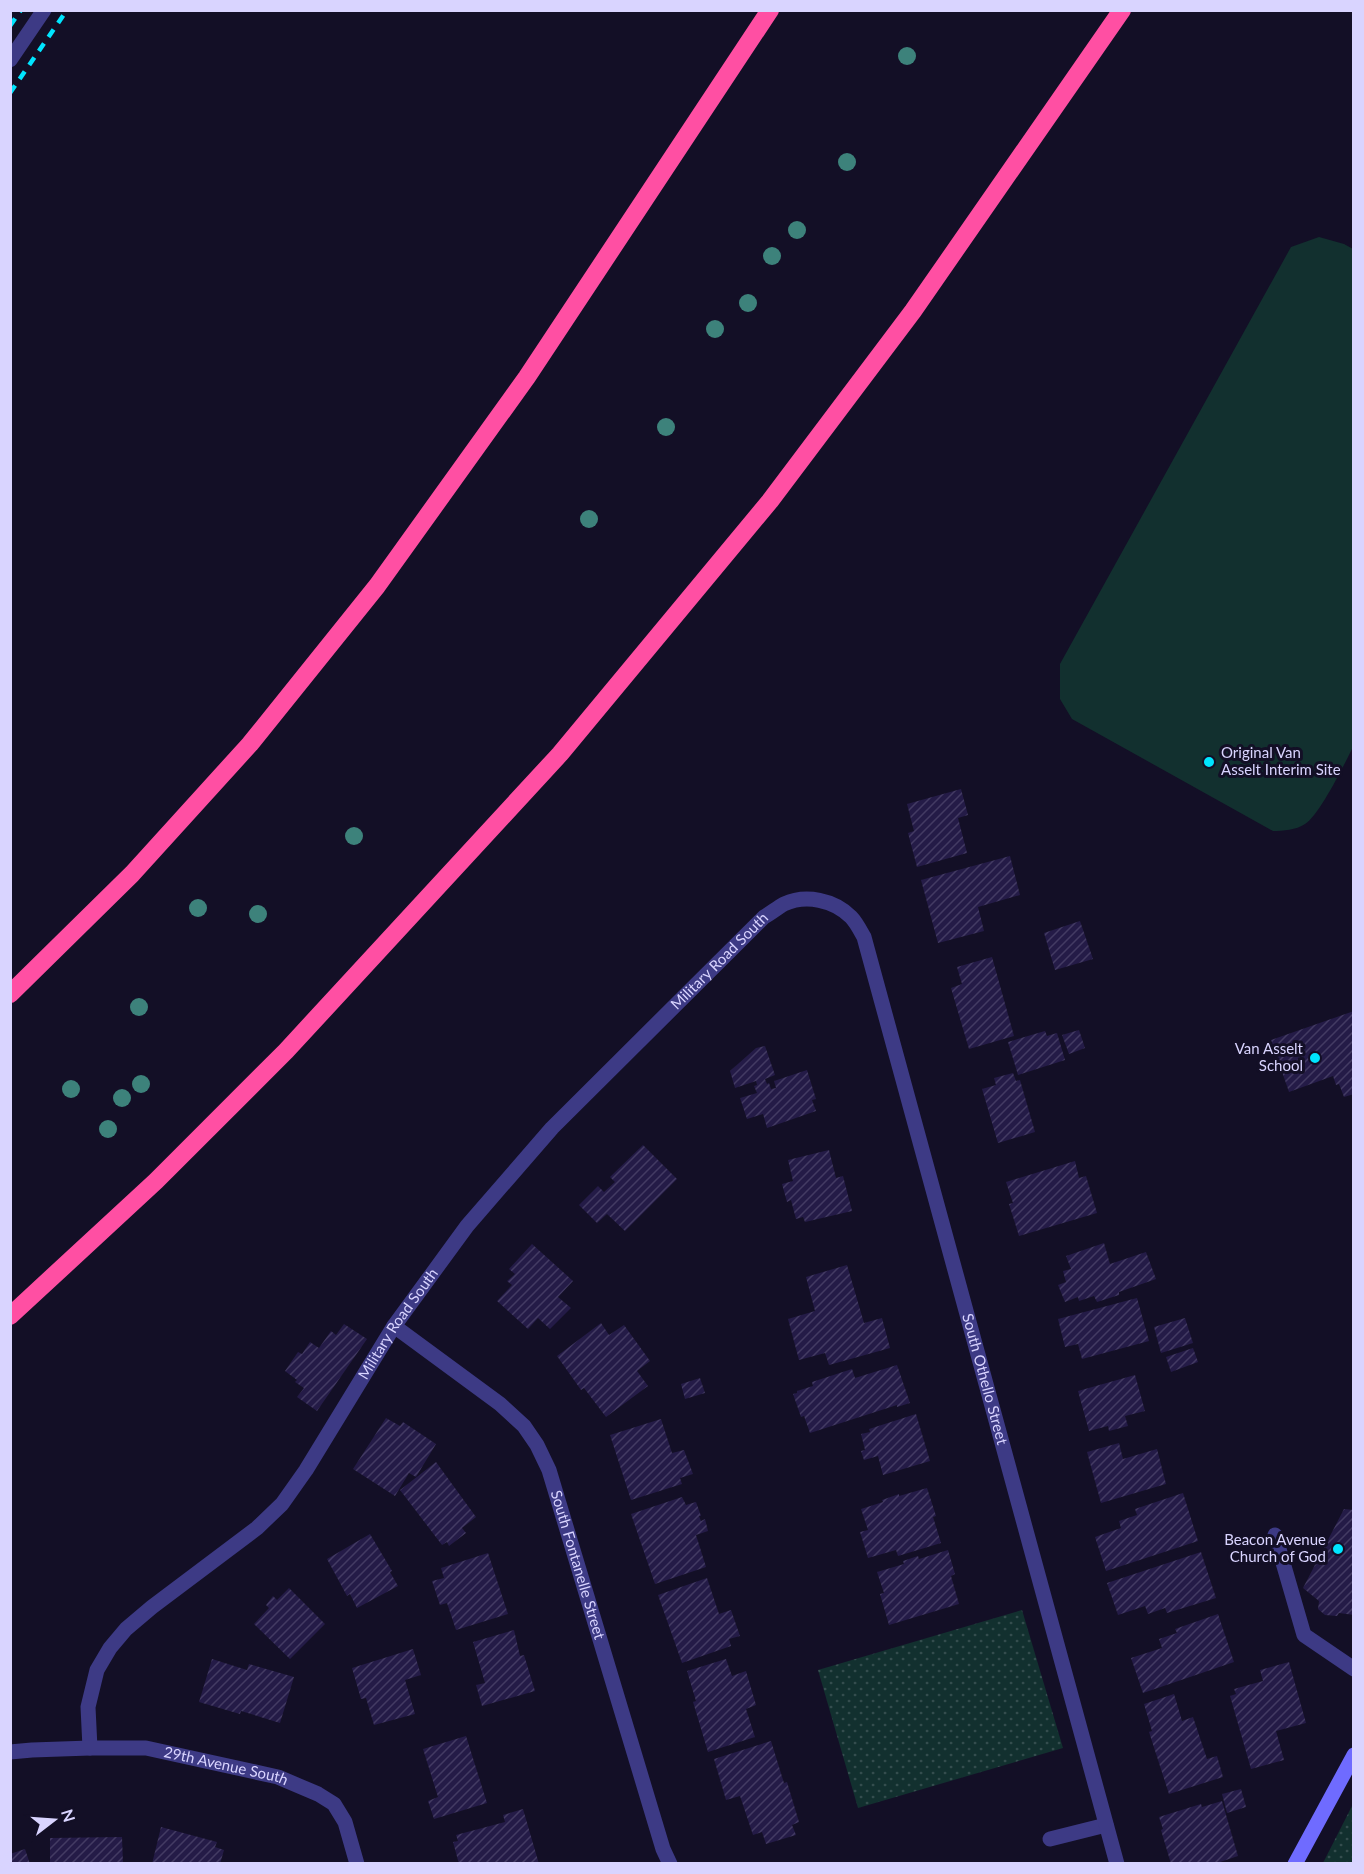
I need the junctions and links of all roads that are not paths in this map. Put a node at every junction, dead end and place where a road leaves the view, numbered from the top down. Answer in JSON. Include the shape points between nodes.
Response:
{"nodes":[{"id":1,"x":44,"y":10,"type":"edge"},
{"id":2,"x":770,"y":10,"type":"edge"},
{"id":3,"x":1122,"y":10,"type":"edge"},
{"id":4,"x":10,"y":60,"type":"edge"},
{"id":5,"x":834,"y":904,"type":"joint"},
{"id":6,"x":10,"y":994,"type":"edge"},
{"id":7,"x":10,"y":1317,"type":"edge"},
{"id":8,"x":394,"y":1326,"type":"junction"},
{"id":9,"x":1275,"y":1535,"type":"dead end"},
{"id":10,"x":1353,"y":1669,"type":"edge"},
{"id":11,"x":90,"y":1748,"type":"junction"},
{"id":12,"x":10,"y":1752,"type":"edge"},
{"id":13,"x":1353,"y":1755,"type":"edge"},
{"id":14,"x":1106,"y":1825,"type":"junction"},
{"id":15,"x":1050,"y":1839,"type":"dead end"},
{"id":16,"x":357,"y":1863,"type":"edge"},
{"id":17,"x":670,"y":1863,"type":"edge"},
{"id":18,"x":1117,"y":1863,"type":"edge"},
{"id":19,"x":1295,"y":1863,"type":"edge"}],
"edges":[{"from":1,"to":4,"type":"street"},
{"from":2,"to":6,"type":"highway","via":[[527,377],[363,605],[250,744],[132,874]]},
{"from":3,"to":7,"type":"highway","via":[[913,311],[770,501],[560,754],[286,1051],[156,1181]]},
{"from":5,"to":8,"type":"street","name":"Military Road South","via":[[799,900],[764,917],[552,1128],[468,1226]]},
{"from":5,"to":14,"type":"street","name":"South Othello Street","via":[[852,917],[864,937]]},
{"from":8,"to":11,"type":"street","name":"Military Road South","via":[[282,1504],[257,1528],[152,1607],[110,1648],[97,1670],[88,1707]]},
{"from":8,"to":17,"type":"street","name":"South Fontanelle Street","via":[[500,1404],[524,1426],[537,1445],[549,1470]]},
{"from":9,"to":10,"type":"street","via":[[1304,1635]]},
{"from":11,"to":12,"type":"street"},
{"from":11,"to":16,"type":"street","name":"29th Avenue South","via":[[146,1748],[278,1777],[318,1794],[334,1804],[345,1822]]},
{"from":13,"to":19,"type":"main road"},
{"from":14,"to":15,"type":"street"},
{"from":14,"to":18,"type":"street","name":"South Othello Street"}]}
